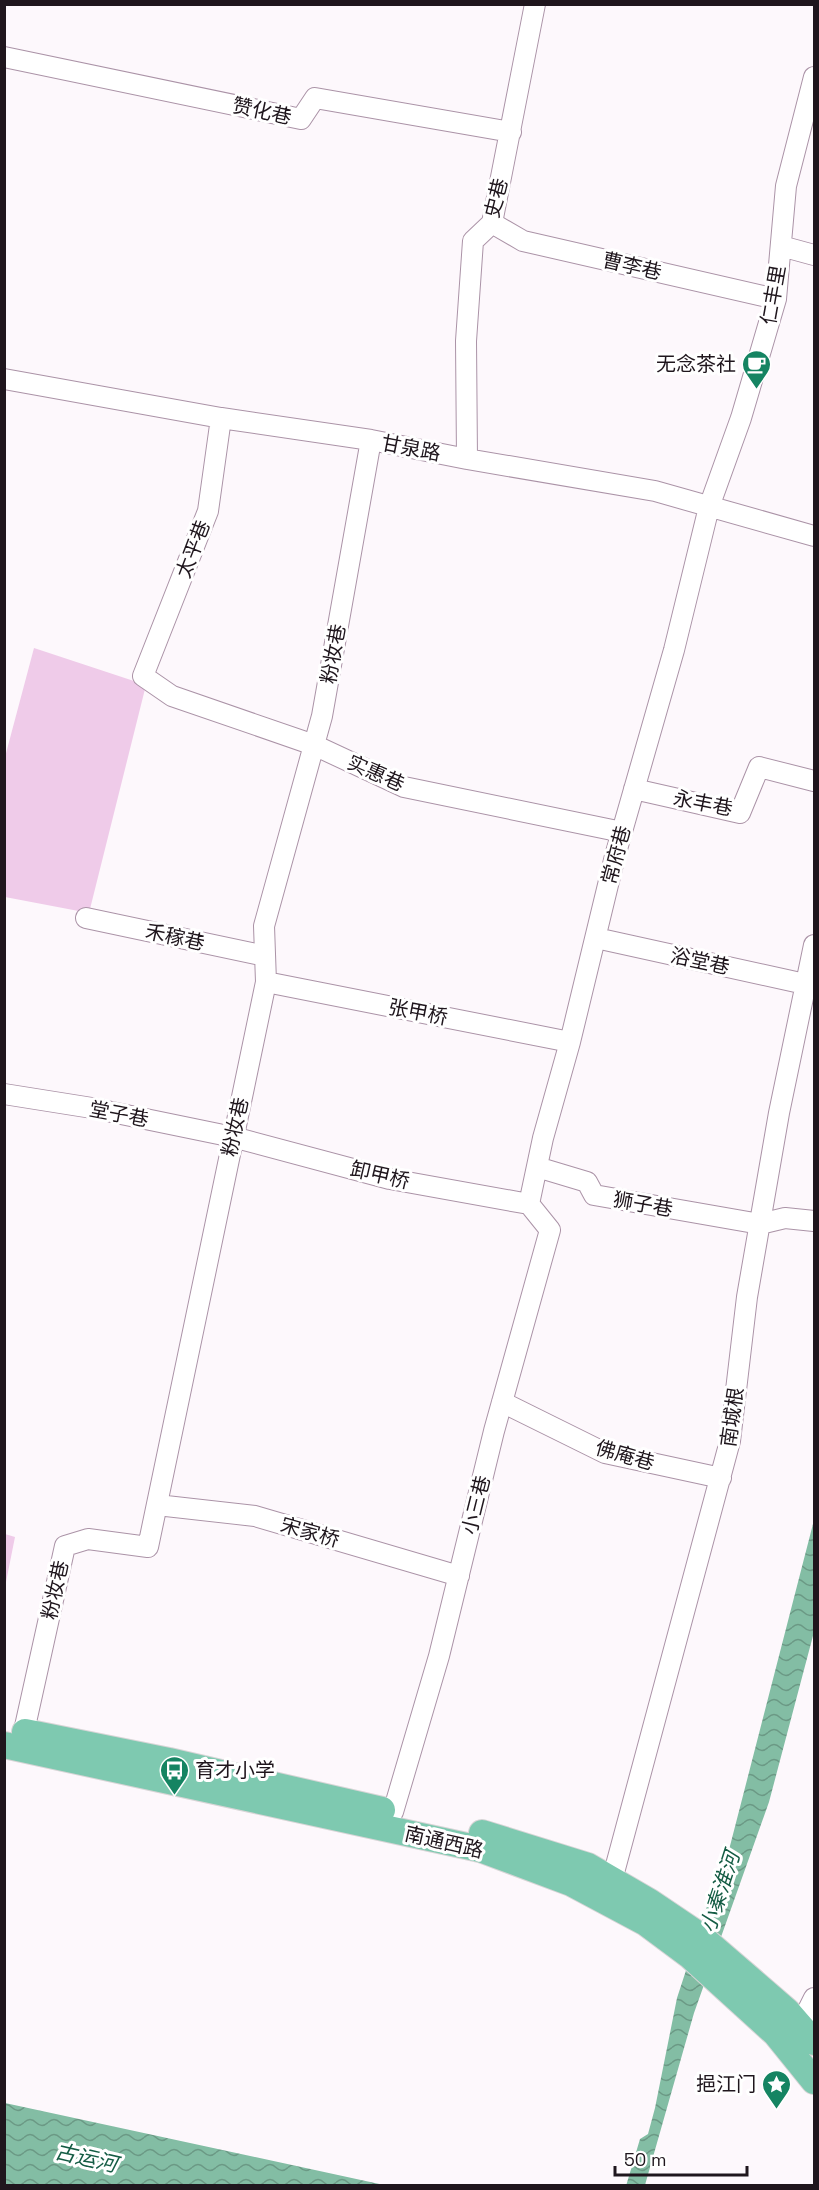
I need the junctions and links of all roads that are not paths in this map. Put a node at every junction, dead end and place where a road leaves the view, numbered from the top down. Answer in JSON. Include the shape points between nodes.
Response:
{"nodes":[{"id":1,"x":535,"y":4,"type":"edge"},
{"id":2,"x":4,"y":57,"type":"edge"},
{"id":3,"x":814,"y":77,"type":"edge"},
{"id":4,"x":810,"y":116,"type":"edge"},
{"id":5,"x":511,"y":132,"type":"junction"},
{"id":6,"x":492,"y":223,"type":"junction"},
{"id":7,"x":781,"y":246,"type":"junction"},
{"id":8,"x":814,"y":255,"type":"edge"},
{"id":9,"x":776,"y":299,"type":"junction"},
{"id":10,"x":4,"y":379,"type":"edge"},
{"id":11,"x":221,"y":418,"type":"junction"},
{"id":12,"x":371,"y":440,"type":"junction"},
{"id":13,"x":467,"y":459,"type":"junction"},
{"id":14,"x":709,"y":507,"type":"junction"},
{"id":15,"x":814,"y":536,"type":"edge"},
{"id":16,"x":144,"y":676,"type":"joint"},
{"id":17,"x":314,"y":745,"type":"junction"},
{"id":18,"x":814,"y":781,"type":"edge"},
{"id":19,"x":634,"y":789,"type":"junction"},
{"id":20,"x":622,"y":832,"type":"junction"},
{"id":21,"x":86,"y":918,"type":"dead end"},
{"id":22,"x":596,"y":938,"type":"junction"},
{"id":23,"x":814,"y":945,"type":"edge"},
{"id":24,"x":265,"y":956,"type":"junction"},
{"id":25,"x":266,"y":982,"type":"junction"},
{"id":26,"x":805,"y":984,"type":"junction"},
{"id":27,"x":570,"y":1042,"type":"junction"},
{"id":28,"x":4,"y":1094,"type":"edge"},
{"id":29,"x":233,"y":1137,"type":"junction"},
{"id":30,"x":537,"y":1167,"type":"junction"},
{"id":31,"x":529,"y":1204,"type":"junction"},
{"id":32,"x":814,"y":1221,"type":"edge"},
{"id":33,"x":760,"y":1224,"type":"junction"},
{"id":34,"x":502,"y":1402,"type":"junction"},
{"id":35,"x":721,"y":1478,"type":"junction"},
{"id":36,"x":157,"y":1504,"type":"junction"},
{"id":37,"x":459,"y":1576,"type":"junction"},
{"id":38,"x":11,"y":1735,"type":"edge"},
{"id":39,"x":393,"y":1812,"type":"junction"},
{"id":40,"x":612,"y":1880,"type":"junction"},
{"id":41,"x":694,"y":1945,"type":"junction"},
{"id":42,"x":814,"y":1998,"type":"edge"},
{"id":43,"x":807,"y":2034,"type":"edge"},
{"id":44,"x":814,"y":2081,"type":"edge"}],
"edges":[{"from":1,"to":5,"type":"street","name":"史巷"},
{"from":2,"to":5,"type":"street","name":"赞化巷","via":[[301,119],[315,98]]},
{"from":3,"to":4,"type":"street","name":"仁丰里"},
{"from":4,"to":7,"type":"street","name":"仁丰里","via":[[786,186]]},
{"from":5,"to":6,"type":"street","name":"史巷"},
{"from":6,"to":9,"type":"street","name":"曹李巷","via":[[523,241]]},
{"from":6,"to":13,"type":"street","name":"史巷","via":[[473,241],[466,341]]},
{"from":7,"to":8,"type":"street"},
{"from":7,"to":9,"type":"street","name":"仁丰里"},
{"from":9,"to":14,"type":"street","name":"仁丰里","via":[[741,418]]},
{"from":10,"to":11,"type":"street","name":"甘泉路"},
{"from":11,"to":12,"type":"street","name":"甘泉路"},
{"from":11,"to":16,"type":"street","name":"太平巷","via":[[208,511]]},
{"from":12,"to":13,"type":"street","name":"甘泉路"},
{"from":12,"to":17,"type":"street","name":"粉妆巷"},
{"from":13,"to":14,"type":"street","name":"甘泉路","via":[[655,491]]},
{"from":14,"to":15,"type":"street","name":"甘泉路"},
{"from":14,"to":19,"type":"street","name":"常府巷"},
{"from":16,"to":17,"type":"street","name":"实惠巷","via":[[172,696]]},
{"from":17,"to":20,"type":"street","name":"实惠巷","via":[[404,787]]},
{"from":17,"to":24,"type":"street","name":"粉妆巷","via":[[264,926]]},
{"from":18,"to":19,"type":"street","name":"永丰巷","via":[[759,767],[740,813]]},
{"from":19,"to":20,"type":"street","name":"常府巷"},
{"from":20,"to":22,"type":"street","name":"常府巷"},
{"from":21,"to":24,"type":"street","name":"禾稼巷"},
{"from":22,"to":26,"type":"street","name":"浴堂巷"},
{"from":22,"to":27,"type":"street","name":"常府巷"},
{"from":23,"to":26,"type":"street","name":"南城根"},
{"from":24,"to":25,"type":"street","name":"粉妆巷"},
{"from":25,"to":27,"type":"street","name":"张甲桥"},
{"from":25,"to":29,"type":"street","name":"粉妆巷"},
{"from":26,"to":33,"type":"street","name":"南城根"},
{"from":27,"to":30,"type":"street","name":"常府巷"},
{"from":28,"to":29,"type":"street","name":"堂子巷"},
{"from":29,"to":31,"type":"street","name":"卸甲桥","via":[[390,1179]]},
{"from":29,"to":36,"type":"street","name":"粉妆巷"},
{"from":30,"to":31,"type":"street","name":"常府巷"},
{"from":30,"to":33,"type":"street","name":"狮子巷","via":[[587,1182],[594,1195]]},
{"from":31,"to":34,"type":"street","name":"小三巷","via":[[550,1230]]},
{"from":32,"to":33,"type":"street","via":[[785,1218]]},
{"from":33,"to":35,"type":"street","name":"南城根","via":[[730,1441]]},
{"from":34,"to":35,"type":"street","name":"佛庵巷","via":[[605,1453]]},
{"from":34,"to":37,"type":"street","name":"小三巷"},
{"from":35,"to":40,"type":"street","name":"南城根"},
{"from":36,"to":37,"type":"street","name":"宋家桥","via":[[255,1516]]},
{"from":36,"to":38,"type":"street","name":"粉妆巷","via":[[148,1547],[88,1539],[65,1546]]},
{"from":37,"to":39,"type":"street","name":"小三巷"},
{"from":38,"to":39,"type":"main road","name":"南通西路","via":[[169,1761]]},
{"from":38,"to":41,"type":"main road","name":"南通西路","via":[[480,1849],[572,1883]]},
{"from":39,"to":40,"type":"main road","name":"南通西路","via":[[484,1834],[588,1866]]},
{"from":40,"to":41,"type":"main road","name":"南通西路","via":[[650,1902]]},
{"from":41,"to":43,"type":"main road","name":"南通西路","via":[[720,1953],[788,2011]]},
{"from":41,"to":44,"type":"main road","name":"南通西路","via":[[718,1979],[776,2034]]},
{"from":42,"to":43,"type":"street"}]}
